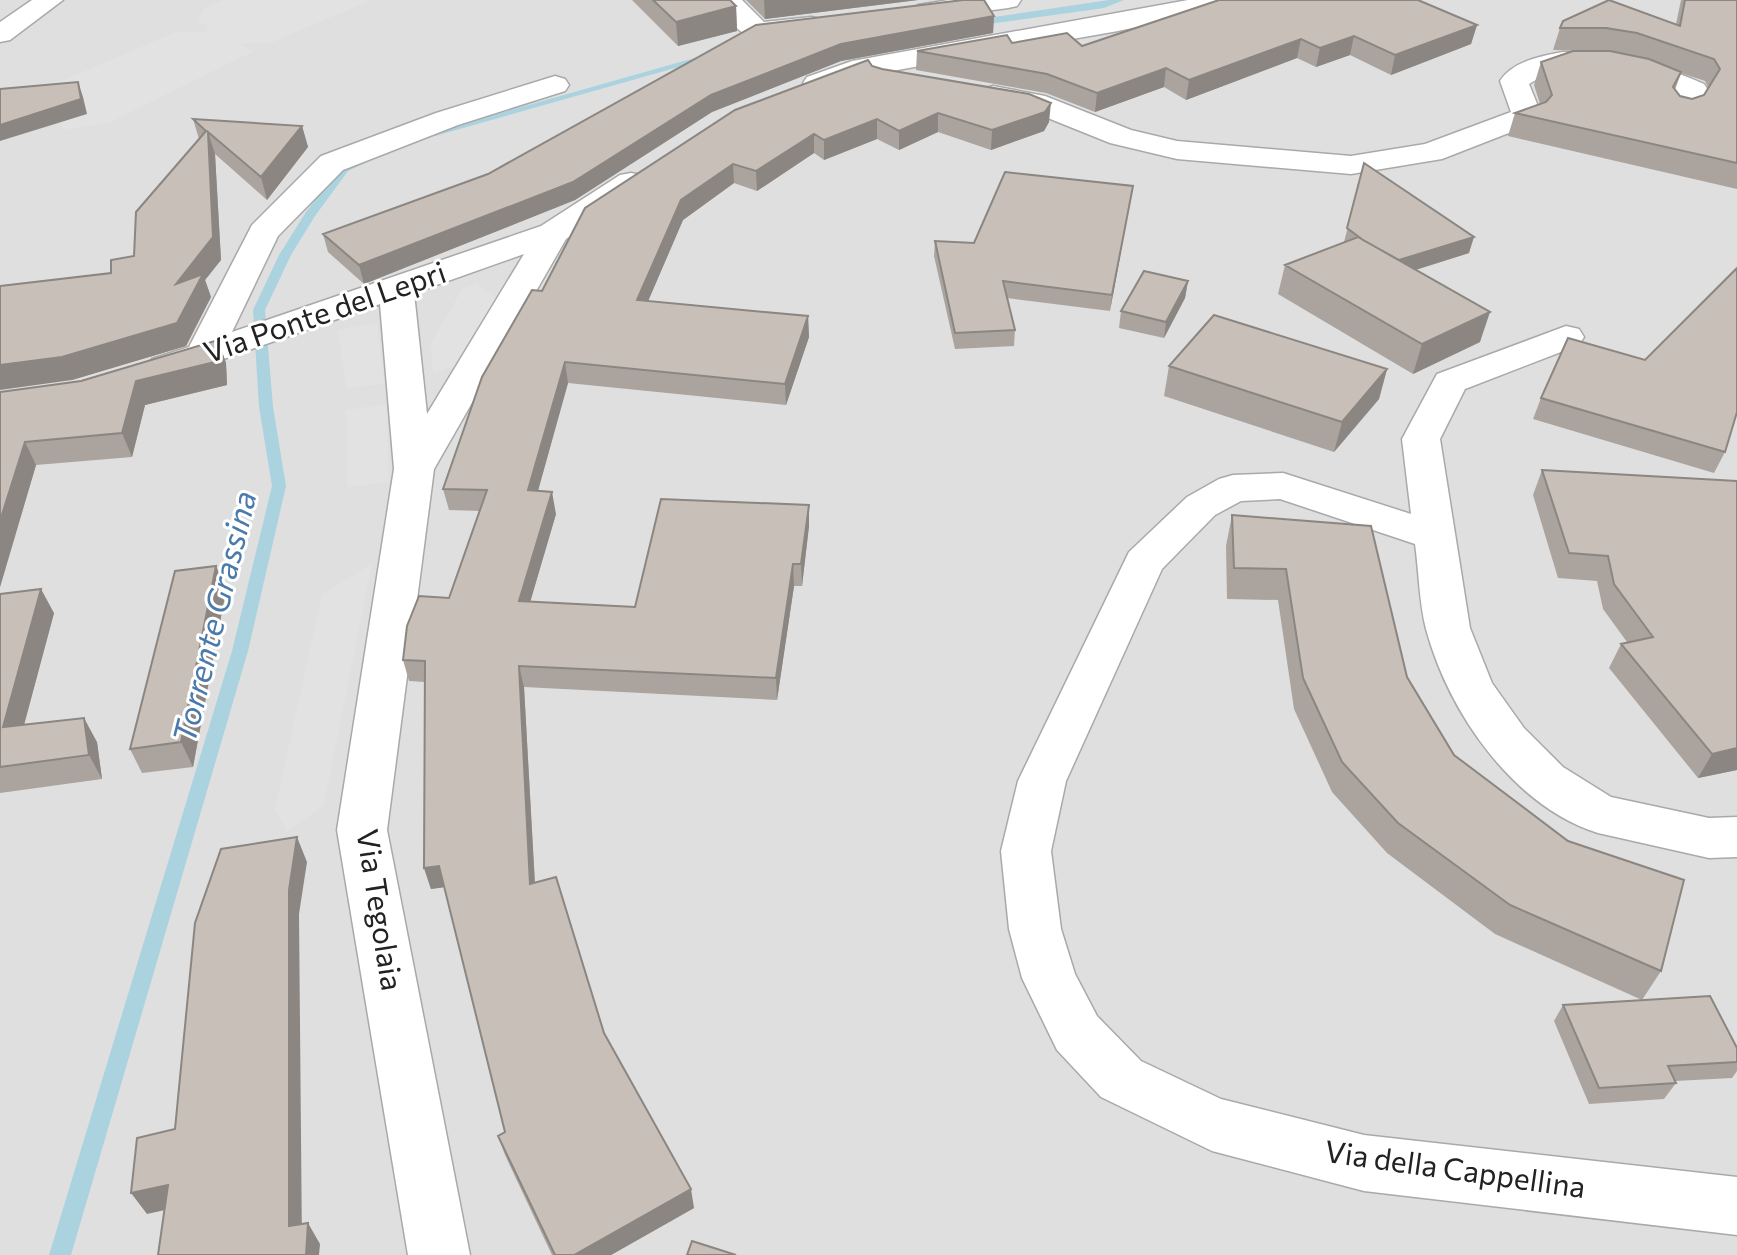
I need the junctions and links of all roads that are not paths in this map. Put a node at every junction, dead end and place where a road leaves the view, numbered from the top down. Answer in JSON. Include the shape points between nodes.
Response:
{"nodes":[{"id":1,"x":50,"y":0,"type":"edge"},
{"id":2,"x":727,"y":0,"type":"edge"},
{"id":3,"x":1008,"y":0,"type":"edge"},
{"id":4,"x":1226,"y":0,"type":"edge"},
{"id":5,"x":905,"y":14,"type":"edge"},
{"id":6,"x":832,"y":23,"type":"edge"},
{"id":7,"x":0,"y":34,"type":"edge"},
{"id":8,"x":852,"y":70,"type":"junction"},
{"id":9,"x":555,"y":85,"type":"dead end"},
{"id":10,"x":795,"y":91,"type":"edge"},
{"id":11,"x":1682,"y":110,"type":"edge"},
{"id":12,"x":655,"y":167,"type":"edge"},
{"id":13,"x":553,"y":233,"type":"junction"},
{"id":14,"x":396,"y":289,"type":"junction"},
{"id":15,"x":1566,"y":337,"type":"edge"},
{"id":16,"x":202,"y":356,"type":"junction"},
{"id":17,"x":131,"y":378,"type":"edge"},
{"id":18,"x":414,"y":469,"type":"junction"},
{"id":19,"x":1435,"y":536,"type":"junction"},
{"id":20,"x":1737,"y":837,"type":"edge"},
{"id":21,"x":1737,"y":1206,"type":"edge"},
{"id":22,"x":439,"y":1255,"type":"edge"}],
"edges":[{"from":1,"to":7,"type":"street"},
{"from":2,"to":6,"type":"street","via":[[757,31]]},
{"from":3,"to":5,"type":"street"},
{"from":4,"to":8,"type":"street","via":[[1103,15]]},
{"from":8,"to":10,"type":"street"},
{"from":8,"to":11,"type":"street","via":[[1035,102],[1121,137],[1177,150],[1351,165],[1431,152],[1527,116],[1514,81],[1547,63],[1579,60],[1663,75],[1694,90]]},
{"from":9,"to":16,"type":"street","via":[[332,163],[264,232]]},
{"from":12,"to":13,"type":"street"},
{"from":13,"to":14,"type":"street","name":"Via Ponte del Lepri"},
{"from":13,"to":18,"type":"street","name":"Via Tegolaia"},
{"from":14,"to":16,"type":"street","name":"Via Ponte del Lepri"},
{"from":14,"to":18,"type":"street","name":"Via Tegolaia"},
{"from":15,"to":19,"type":"street","via":[[1450,382],[1421,439]]},
{"from":16,"to":17,"type":"street","name":"Via Ponte del Lepri"},
{"from":18,"to":22,"type":"street","name":"Via Tegolaia","via":[[362,830]]},
{"from":19,"to":20,"type":"street","via":[[1448,628],[1471,689],[1546,780],[1598,814],[1709,838]]},
{"from":19,"to":21,"type":"street","name":"Via della Cappellina","via":[[1283,486],[1233,488],[1201,506],[1144,562],[1042,781],[1026,851],[1035,929],[1049,978],[1077,1033],[1121,1079],[1212,1124],[1364,1163]]}]}
